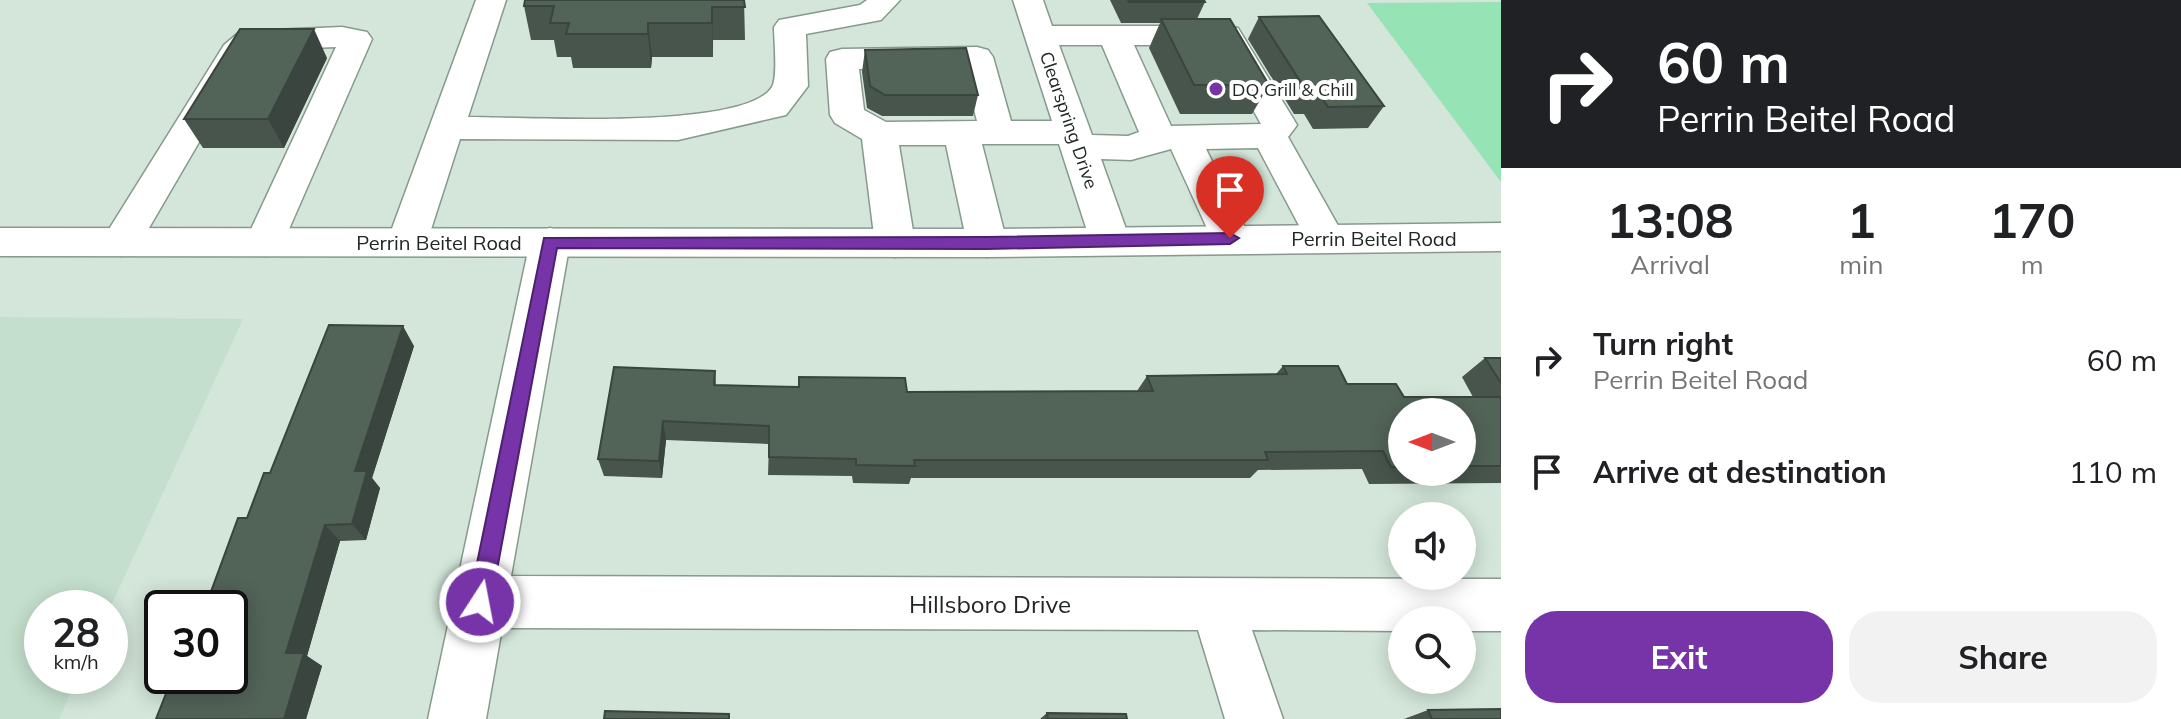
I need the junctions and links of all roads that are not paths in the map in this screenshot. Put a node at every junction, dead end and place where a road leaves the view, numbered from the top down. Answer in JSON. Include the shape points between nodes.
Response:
{"nodes":[{"id":1,"x":491,"y":0,"type":"edge"},
{"id":2,"x":885,"y":0,"type":"edge"},
{"id":3,"x":1028,"y":0,"type":"edge"},
{"id":4,"x":1040,"y":35,"type":"junction"},
{"id":5,"x":1114,"y":36,"type":"junction"},
{"id":6,"x":446,"y":128,"type":"junction"},
{"id":7,"x":979,"y":133,"type":"junction"},
{"id":8,"x":879,"y":134,"type":"junction"},
{"id":9,"x":1270,"y":136,"type":"junction"},
{"id":10,"x":1171,"y":137,"type":"junction"},
{"id":11,"x":1076,"y":139,"type":"junction"},
{"id":12,"x":1501,"y":237,"type":"edge"},
{"id":13,"x":1230,"y":238,"type":"junction"},
{"id":14,"x":1325,"y":238,"type":"junction"},
{"id":15,"x":1110,"y":240,"type":"junction"},
{"id":16,"x":0,"y":242,"type":"edge"},
{"id":17,"x":121,"y":242,"type":"junction"},
{"id":18,"x":265,"y":242,"type":"junction"},
{"id":19,"x":407,"y":242,"type":"junction"},
{"id":20,"x":550,"y":242,"type":"junction"},
{"id":21,"x":895,"y":243,"type":"junction"},
{"id":22,"x":987,"y":243,"type":"junction"},
{"id":23,"x":480,"y":602,"type":"junction"},
{"id":24,"x":1216,"y":604,"type":"junction"},
{"id":25,"x":1501,"y":605,"type":"edge"},
{"id":26,"x":457,"y":719,"type":"edge"},
{"id":27,"x":1254,"y":719,"type":"edge"}],
"edges":[{"from":1,"to":6,"type":"street"},
{"from":2,"to":6,"type":"street","via":[[870,13],[790,27],[791,86],[774,107],[678,129]]},
{"from":3,"to":4,"type":"street","name":"Clearspring Drive"},
{"from":4,"to":5,"type":"street"},
{"from":4,"to":11,"type":"street","name":"Clearspring Drive"},
{"from":5,"to":9,"type":"street","via":[[1227,35],[1279,125]]},
{"from":5,"to":10,"type":"street"},
{"from":6,"to":19,"type":"street"},
{"from":7,"to":8,"type":"street"},
{"from":7,"to":8,"type":"street","via":[[977,57],[842,59],[847,115]]},
{"from":7,"to":11,"type":"street"},
{"from":7,"to":22,"type":"street"},
{"from":8,"to":21,"type":"street"},
{"from":9,"to":10,"type":"street"},
{"from":9,"to":14,"type":"street"},
{"from":10,"to":11,"type":"street","via":[[1131,148]]},
{"from":10,"to":13,"type":"street"},
{"from":11,"to":15,"type":"street","name":"Clearspring Drive"},
{"from":12,"to":14,"type":"street","name":"Perrin Beitel Road"},
{"from":13,"to":14,"type":"street","name":"Perrin Beitel Road"},
{"from":13,"to":15,"type":"street","name":"Perrin Beitel Road"},
{"from":15,"to":22,"type":"street","name":"Perrin Beitel Road"},
{"from":16,"to":17,"type":"street","name":"Perrin Beitel Road"},
{"from":17,"to":18,"type":"street","name":"Perrin Beitel Road"},
{"from":17,"to":18,"type":"street","via":[[235,52],[248,41],[356,39]]},
{"from":18,"to":19,"type":"street","name":"Perrin Beitel Road"},
{"from":19,"to":20,"type":"street","name":"Perrin Beitel Road"},
{"from":20,"to":21,"type":"street","name":"Perrin Beitel Road"},
{"from":20,"to":23,"type":"street"},
{"from":21,"to":22,"type":"street","name":"Perrin Beitel Road"},
{"from":23,"to":24,"type":"street","name":"Hillsboro Drive"},
{"from":23,"to":26,"type":"street"},
{"from":24,"to":25,"type":"street","name":"Hillsboro Drive"},
{"from":24,"to":27,"type":"street"}]}
